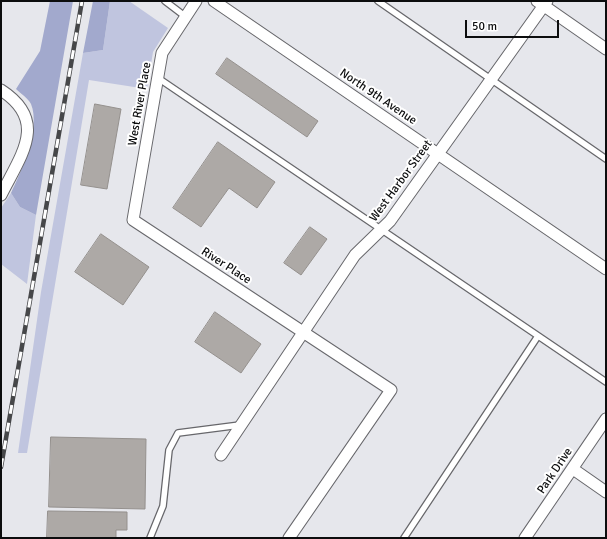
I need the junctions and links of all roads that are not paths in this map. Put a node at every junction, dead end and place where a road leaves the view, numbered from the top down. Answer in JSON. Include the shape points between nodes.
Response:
{"nodes":[{"id":1,"x":165,"y":1,"type":"edge"},
{"id":2,"x":196,"y":1,"type":"edge"},
{"id":3,"x":214,"y":1,"type":"edge"},
{"id":4,"x":378,"y":1,"type":"edge"},
{"id":5,"x":542,"y":3,"type":"edge"},
{"id":6,"x":186,"y":17,"type":"junction"},
{"id":7,"x":606,"y":49,"type":"edge"},
{"id":8,"x":158,"y":78,"type":"junction"},
{"id":9,"x":491,"y":79,"type":"junction"},
{"id":10,"x":1,"y":90,"type":"edge"},
{"id":11,"x":437,"y":154,"type":"junction"},
{"id":12,"x":606,"y":159,"type":"edge"},
{"id":13,"x":1,"y":195,"type":"edge"},
{"id":14,"x":133,"y":220,"type":"joint"},
{"id":15,"x":382,"y":230,"type":"junction"},
{"id":16,"x":606,"y":269,"type":"edge"},
{"id":17,"x":304,"y":332,"type":"junction"},
{"id":18,"x":538,"y":336,"type":"junction"},
{"id":19,"x":606,"y":382,"type":"edge"},
{"id":20,"x":606,"y":419,"type":"edge"},
{"id":21,"x":242,"y":424,"type":"junction"},
{"id":22,"x":222,"y":455,"type":"dead end"},
{"id":23,"x":573,"y":469,"type":"junction"},
{"id":24,"x":606,"y":492,"type":"edge"},
{"id":25,"x":150,"y":538,"type":"edge"},
{"id":26,"x":289,"y":538,"type":"edge"},
{"id":27,"x":404,"y":538,"type":"edge"},
{"id":28,"x":525,"y":538,"type":"edge"}],
"edges":[{"from":1,"to":6,"type":"lane"},
{"from":2,"to":6,"type":"street","name":"West River Place"},
{"from":3,"to":11,"type":"street","name":"North 9th Avenue"},
{"from":4,"to":9,"type":"lane"},
{"from":5,"to":7,"type":"street"},
{"from":5,"to":9,"type":"street","name":"West Harbor Street"},
{"from":6,"to":8,"type":"street","name":"West River Place","via":[[162,53]]},
{"from":8,"to":14,"type":"street","name":"West River Place"},
{"from":8,"to":15,"type":"lane"},
{"from":9,"to":11,"type":"street","name":"West Harbor Street"},
{"from":9,"to":12,"type":"lane"},
{"from":10,"to":13,"type":"street","via":[[17,102],[28,122],[21,155]]},
{"from":11,"to":15,"type":"street","name":"West Harbor Street"},
{"from":11,"to":16,"type":"street","name":"North 9th Avenue"},
{"from":14,"to":17,"type":"street","name":"River Place"},
{"from":15,"to":17,"type":"street","name":"West Harbor Street","via":[[355,255]]},
{"from":15,"to":18,"type":"lane"},
{"from":17,"to":21,"type":"street","name":"West Harbor Street"},
{"from":17,"to":26,"type":"street","name":"River Place","via":[[391,390]]},
{"from":18,"to":19,"type":"lane"},
{"from":18,"to":27,"type":"lane"},
{"from":20,"to":23,"type":"street","name":"Park Drive"},
{"from":21,"to":22,"type":"street","name":"West Harbor Street"},
{"from":21,"to":25,"type":"lane","via":[[178,433],[169,450],[163,506]]},
{"from":23,"to":24,"type":"street"},
{"from":23,"to":28,"type":"street","name":"Park Drive"}]}
